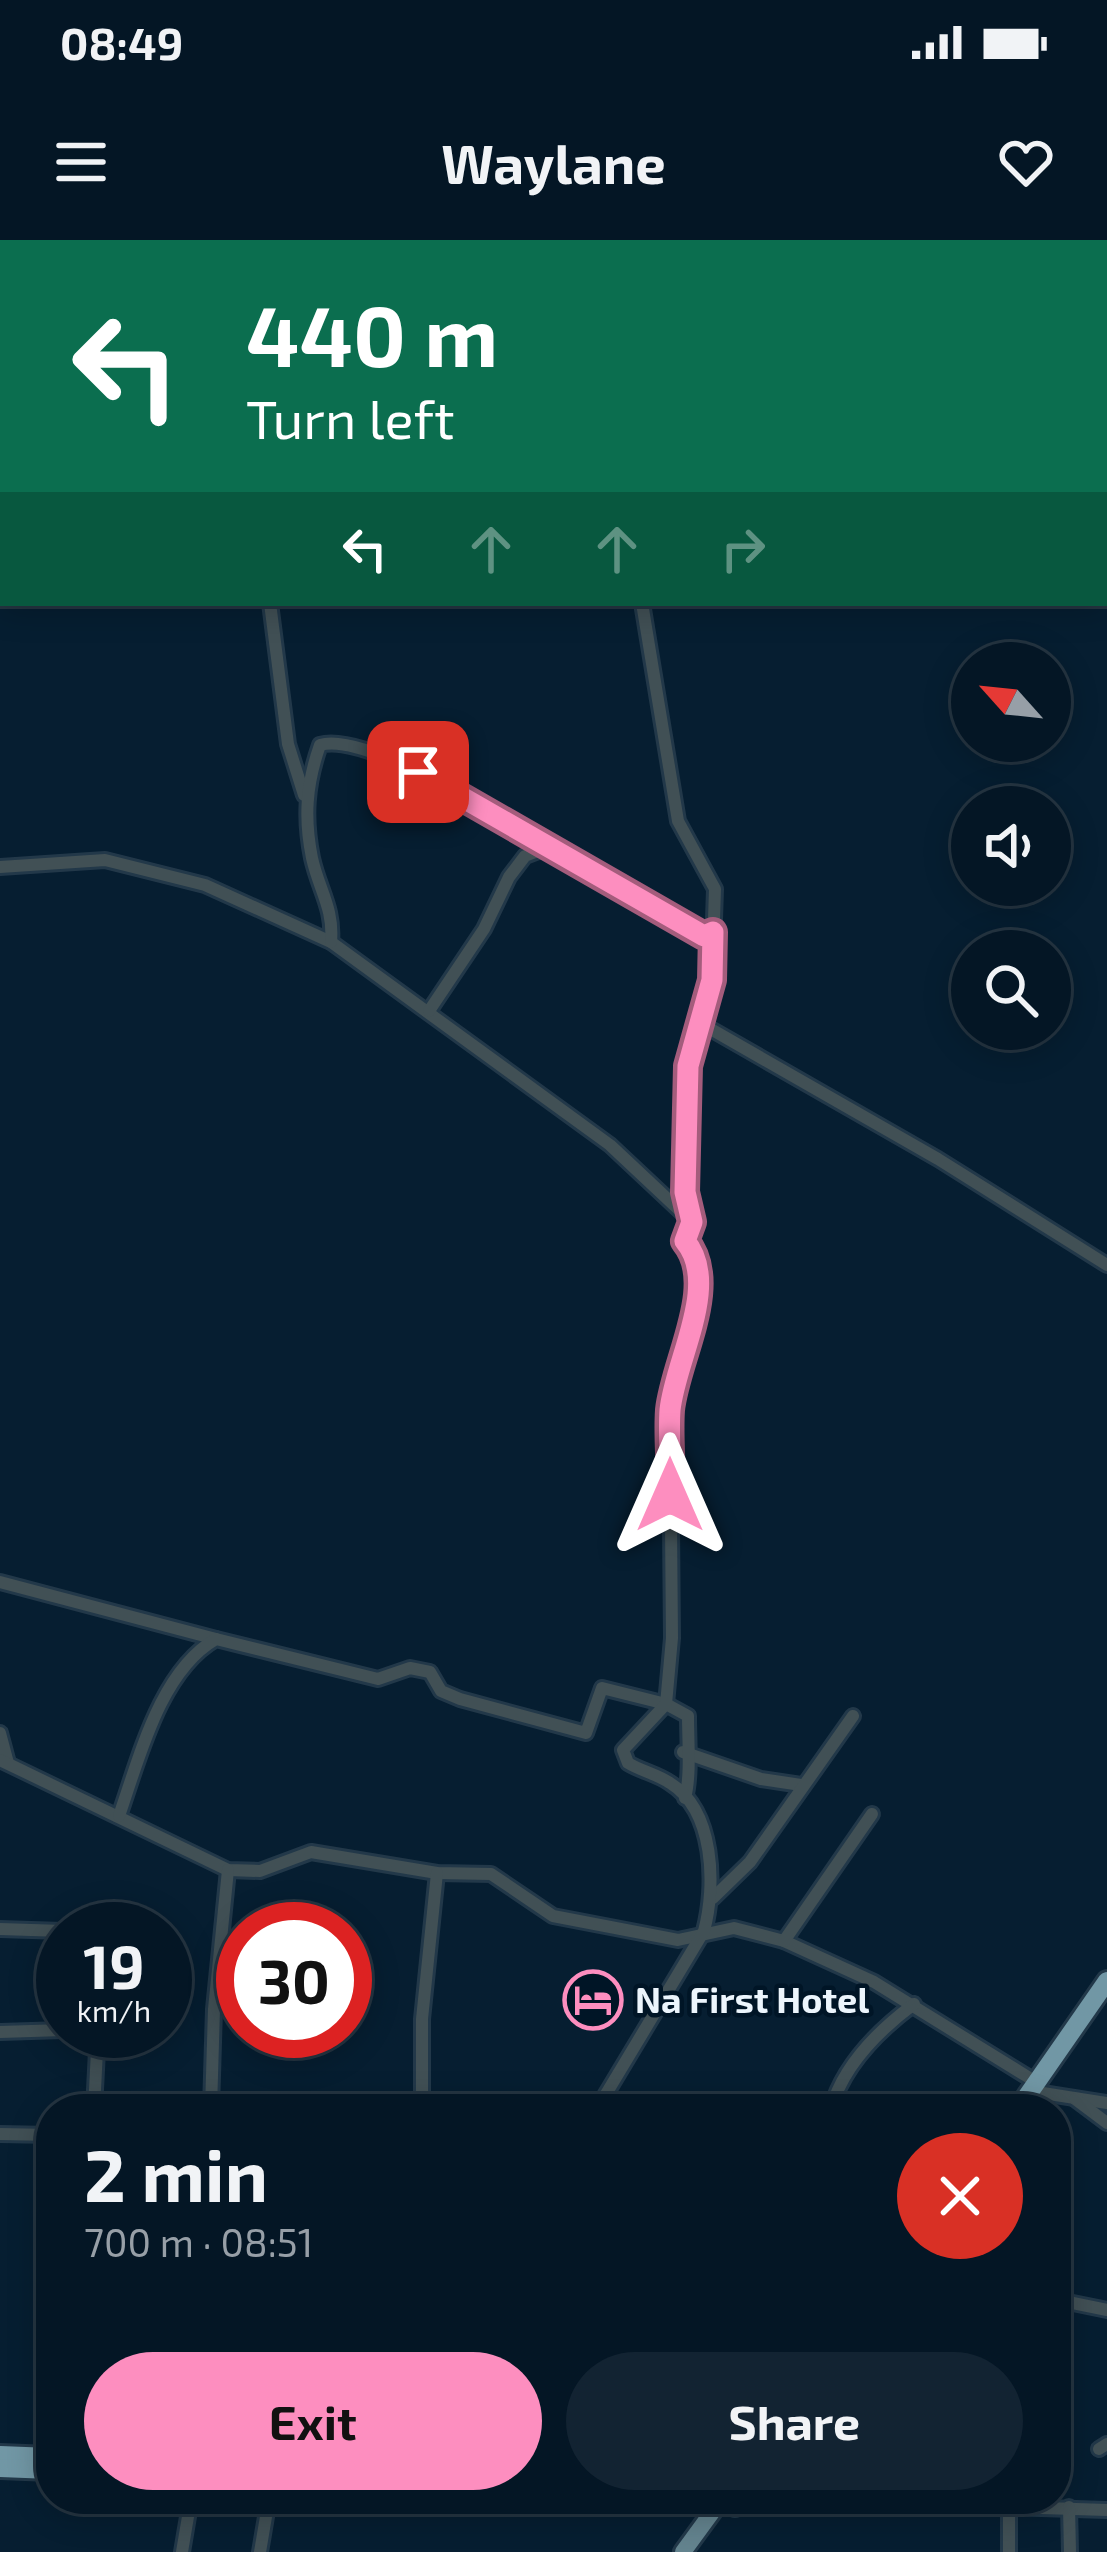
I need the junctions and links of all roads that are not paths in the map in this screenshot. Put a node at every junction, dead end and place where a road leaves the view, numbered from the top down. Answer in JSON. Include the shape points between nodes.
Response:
{"nodes":[{"id":1,"x":270,"y":606,"type":"edge"},
{"id":2,"x":642,"y":606,"type":"edge"},
{"id":3,"x":307,"y":799,"type":"junction"},
{"id":4,"x":550,"y":846,"type":"junction"},
{"id":5,"x":0,"y":867,"type":"edge"},
{"id":6,"x":713,"y":932,"type":"junction"},
{"id":7,"x":331,"y":942,"type":"junction"},
{"id":8,"x":430,"y":1011,"type":"junction"},
{"id":9,"x":702,"y":1024,"type":"junction"},
{"id":10,"x":692,"y":1222,"type":"junction"},
{"id":11,"x":1107,"y":1265,"type":"edge"},
{"id":12,"x":0,"y":1582,"type":"edge"},
{"id":13,"x":216,"y":1639,"type":"junction"},
{"id":14,"x":666,"y":1704,"type":"junction"},
{"id":15,"x":853,"y":1716,"type":"dead end"},
{"id":16,"x":0,"y":1733,"type":"edge"},
{"id":17,"x":683,"y":1752,"type":"junction"},
{"id":18,"x":4,"y":1762,"type":"edge"},
{"id":19,"x":801,"y":1785,"type":"junction"},
{"id":20,"x":685,"y":1798,"type":"junction"},
{"id":21,"x":872,"y":1814,"type":"dead end"},
{"id":22,"x":119,"y":1816,"type":"junction"},
{"id":23,"x":228,"y":1870,"type":"junction"},
{"id":24,"x":437,"y":1873,"type":"junction"},
{"id":25,"x":713,"y":1898,"type":"junction"},
{"id":26,"x":0,"y":1929,"type":"edge"},
{"id":27,"x":36,"y":1930,"type":"edge"},
{"id":28,"x":704,"y":1930,"type":"junction"},
{"id":29,"x":784,"y":1942,"type":"junction"},
{"id":30,"x":1107,"y":1981,"type":"edge"},
{"id":31,"x":914,"y":2004,"type":"junction"},
{"id":32,"x":36,"y":2031,"type":"edge"},
{"id":33,"x":0,"y":2032,"type":"edge"},
{"id":34,"x":97,"y":2058,"type":"edge"},
{"id":35,"x":1029,"y":2084,"type":"junction"},
{"id":36,"x":95,"y":2094,"type":"edge"},
{"id":37,"x":212,"y":2094,"type":"edge"},
{"id":38,"x":422,"y":2094,"type":"edge"},
{"id":39,"x":605,"y":2094,"type":"edge"},
{"id":40,"x":838,"y":2094,"type":"edge"},
{"id":41,"x":1019,"y":2094,"type":"edge"},
{"id":42,"x":1025,"y":2094,"type":"edge"},
{"id":43,"x":1061,"y":2094,"type":"edge"},
{"id":44,"x":1071,"y":2097,"type":"edge"},
{"id":45,"x":1074,"y":2098,"type":"junction"},
{"id":46,"x":1107,"y":2103,"type":"edge"},
{"id":47,"x":1107,"y":2123,"type":"edge"},
{"id":48,"x":0,"y":2134,"type":"edge"},
{"id":49,"x":36,"y":2135,"type":"edge"},
{"id":50,"x":1071,"y":2303,"type":"edge"},
{"id":51,"x":1107,"y":2310,"type":"edge"},
{"id":52,"x":0,"y":2455,"type":"edge"},
{"id":53,"x":36,"y":2456,"type":"edge"},
{"id":54,"x":0,"y":2468,"type":"edge"},
{"id":55,"x":36,"y":2469,"type":"edge"},
{"id":56,"x":1071,"y":2507,"type":"edge"},
{"id":57,"x":1107,"y":2510,"type":"edge"},
{"id":58,"x":188,"y":2514,"type":"edge"},
{"id":59,"x":266,"y":2514,"type":"edge"},
{"id":60,"x":719,"y":2514,"type":"edge"},
{"id":61,"x":722,"y":2514,"type":"edge"},
{"id":62,"x":1009,"y":2514,"type":"edge"},
{"id":63,"x":1069,"y":2514,"type":"edge"},
{"id":64,"x":182,"y":2552,"type":"edge"},
{"id":65,"x":260,"y":2552,"type":"edge"},
{"id":66,"x":683,"y":2552,"type":"edge"},
{"id":67,"x":695,"y":2552,"type":"edge"},
{"id":68,"x":1009,"y":2552,"type":"edge"},
{"id":69,"x":1070,"y":2552,"type":"edge"}],
"edges":[{"from":1,"to":3,"type":"street","via":[[288,744]]},
{"from":2,"to":6,"type":"street","via":[[678,821],[715,890]]},
{"from":3,"to":4,"type":"street","via":[[320,745],[337,740],[418,772]]},
{"from":3,"to":7,"type":"street","via":[[311,854],[332,909]]},
{"from":4,"to":6,"type":"street","via":[[648,907],[704,936]]},
{"from":4,"to":8,"type":"street","via":[[525,856],[509,877]]},
{"from":5,"to":7,"type":"street","via":[[105,860],[205,884]]},
{"from":6,"to":9,"type":"street"},
{"from":7,"to":8,"type":"street"},
{"from":8,"to":10,"type":"street","via":[[610,1145]]},
{"from":9,"to":10,"type":"street","via":[[688,1066],[685,1192]]},
{"from":9,"to":11,"type":"street"},
{"from":10,"to":14,"type":"street","via":[[685,1241],[699,1262],[698,1289],[670,1414]]},
{"from":12,"to":13,"type":"street"},
{"from":13,"to":14,"type":"street","via":[[378,1679],[416,1667],[460,1699],[586,1733],[602,1688]]},
{"from":13,"to":22,"type":"street","via":[[165,1697]]},
{"from":14,"to":17,"type":"street","via":[[688,1716]]},
{"from":14,"to":20,"type":"street","via":[[623,1750],[628,1763]]},
{"from":15,"to":19,"type":"street"},
{"from":16,"to":18,"type":"street"},
{"from":17,"to":19,"type":"street"},
{"from":17,"to":20,"type":"street","via":[[691,1778]]},
{"from":18,"to":22,"type":"street"},
{"from":19,"to":25,"type":"street","via":[[750,1862]]},
{"from":20,"to":25,"type":"street","via":[[700,1818]]},
{"from":21,"to":29,"type":"street"},
{"from":22,"to":23,"type":"street"},
{"from":23,"to":24,"type":"street","via":[[260,1870],[311,1852]]},
{"from":23,"to":37,"type":"street"},
{"from":24,"to":28,"type":"street","via":[[491,1874],[562,1918],[678,1940]]},
{"from":24,"to":38,"type":"street"},
{"from":25,"to":28,"type":"street"},
{"from":26,"to":27,"type":"street"},
{"from":28,"to":29,"type":"street","via":[[727,1926]]},
{"from":28,"to":39,"type":"street"},
{"from":29,"to":31,"type":"street"},
{"from":30,"to":35,"type":"highway"},
{"from":31,"to":35,"type":"street"},
{"from":31,"to":40,"type":"street","via":[[878,2033]]},
{"from":32,"to":33,"type":"street"},
{"from":34,"to":36,"type":"street"},
{"from":35,"to":41,"type":"highway"},
{"from":35,"to":42,"type":"highway"},
{"from":35,"to":43,"type":"street"},
{"from":44,"to":45,"type":"street"},
{"from":45,"to":46,"type":"street"},
{"from":45,"to":47,"type":"street"},
{"from":48,"to":49,"type":"street"},
{"from":50,"to":51,"type":"street"},
{"from":52,"to":53,"type":"highway"},
{"from":54,"to":55,"type":"highway"},
{"from":56,"to":57,"type":"street"},
{"from":58,"to":64,"type":"street"},
{"from":59,"to":65,"type":"street"},
{"from":60,"to":66,"type":"main road"},
{"from":61,"to":67,"type":"main road"},
{"from":62,"to":68,"type":"street"},
{"from":63,"to":69,"type":"street"}]}
